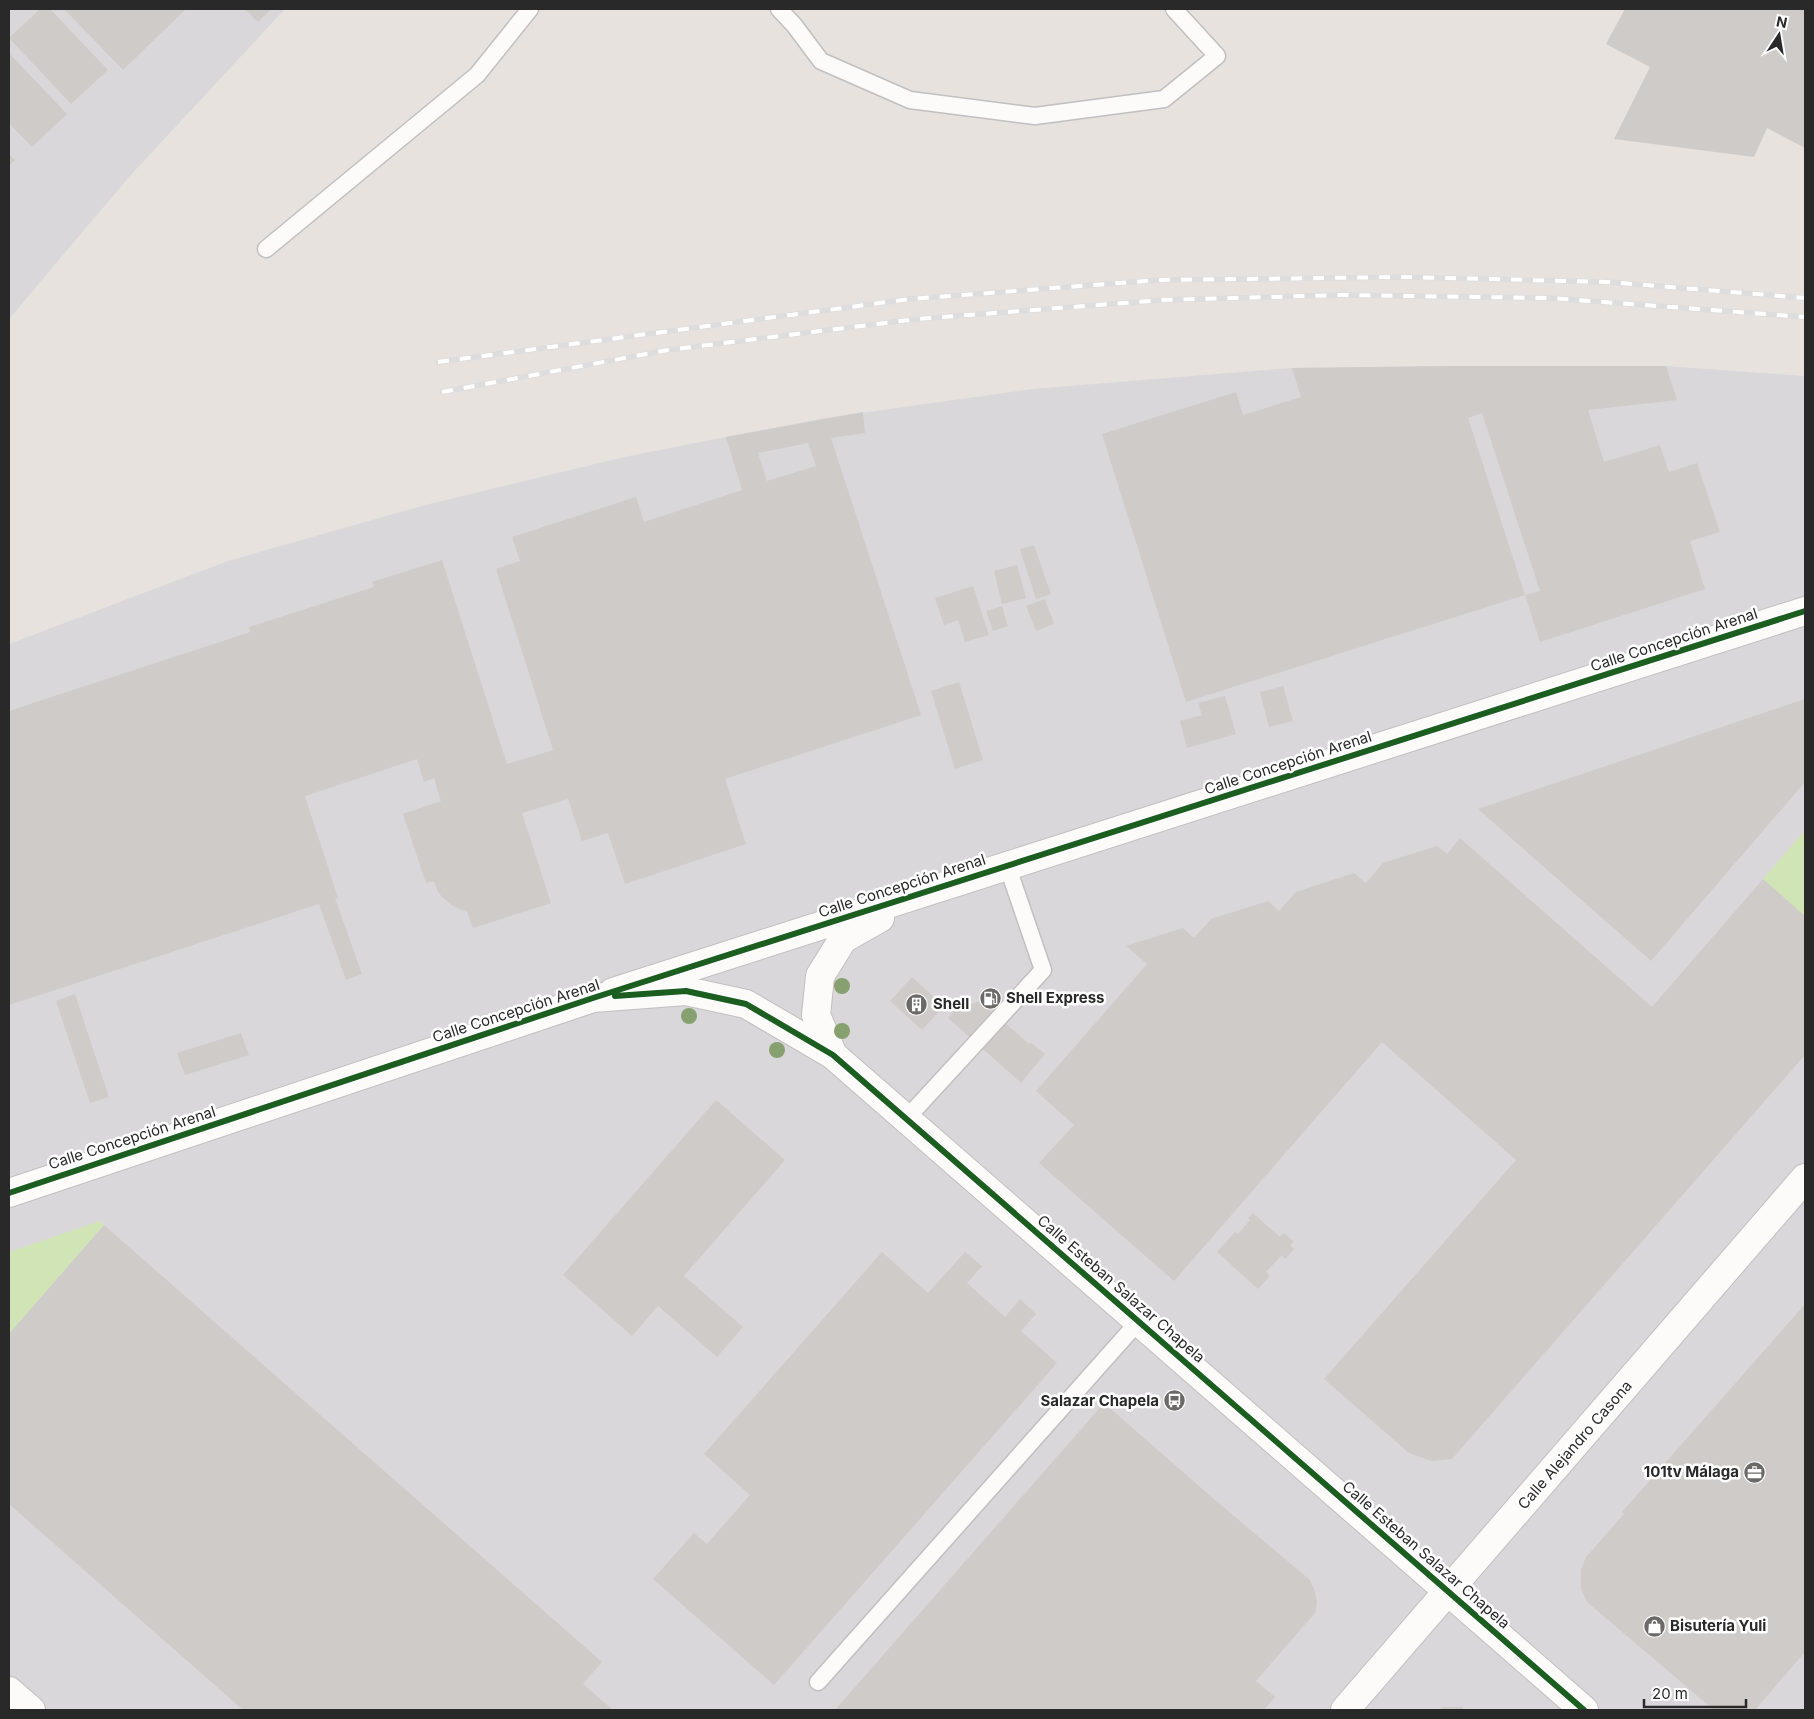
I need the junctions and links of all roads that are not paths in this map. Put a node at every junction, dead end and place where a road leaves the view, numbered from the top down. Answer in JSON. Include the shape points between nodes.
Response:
{"nodes":[{"id":1,"x":530,"y":9,"type":"edge"},
{"id":2,"x":779,"y":9,"type":"edge"},
{"id":3,"x":1174,"y":9,"type":"edge"},
{"id":4,"x":266,"y":249,"type":"dead end"},
{"id":5,"x":1805,"y":611,"type":"edge"},
{"id":6,"x":1007,"y":865,"type":"junction"},
{"id":7,"x":931,"y":889,"type":"junction"},
{"id":8,"x":593,"y":998,"type":"junction"},
{"id":9,"x":833,"y":1056,"type":"junction"},
{"id":10,"x":906,"y":1119,"type":"junction"},
{"id":11,"x":1805,"y":1178,"type":"edge"},
{"id":12,"x":9,"y":1193,"type":"edge"},
{"id":13,"x":1139,"y":1321,"type":"junction"},
{"id":14,"x":1448,"y":1592,"type":"junction"},
{"id":15,"x":818,"y":1682,"type":"dead end"},
{"id":16,"x":9,"y":1691,"type":"edge"},
{"id":17,"x":31,"y":1710,"type":"edge"},
{"id":18,"x":1345,"y":1710,"type":"edge"},
{"id":19,"x":1584,"y":1710,"type":"edge"}],
"edges":[{"from":1,"to":4,"type":"lane","via":[[476,75]]},
{"from":2,"to":3,"type":"lane","via":[[821,61],[910,100],[1035,116],[1164,99],[1217,56]]},
{"from":5,"to":6,"type":"street","name":"Calle Concepción Arenal"},
{"from":6,"to":7,"type":"street","name":"Calle Concepción Arenal"},
{"from":6,"to":10,"type":"lane","via":[[1043,970]]},
{"from":7,"to":8,"type":"street","name":"Calle Concepción Arenal"},
{"from":7,"to":9,"type":"street","name":"Calle Esteban Salazar Chapela","via":[[843,939],[820,976],[816,1015]]},
{"from":8,"to":9,"type":"street","name":"Calle Esteban Salazar Chapela","via":[[686,991],[746,1004]]},
{"from":8,"to":12,"type":"street","name":"Calle Concepción Arenal"},
{"from":9,"to":10,"type":"street","name":"Calle Esteban Salazar Chapela"},
{"from":10,"to":13,"type":"street","name":"Calle Esteban Salazar Chapela"},
{"from":11,"to":14,"type":"street","name":"Calle Alejandro Casona"},
{"from":13,"to":14,"type":"street","name":"Calle Esteban Salazar Chapela"},
{"from":13,"to":15,"type":"lane","name":"Calle Esteban Salazar Chapela"},
{"from":14,"to":18,"type":"street","name":"Calle Alejandro Casona"},
{"from":14,"to":19,"type":"street","name":"Calle Esteban Salazar Chapela"},
{"from":16,"to":17,"type":"street"}]}
